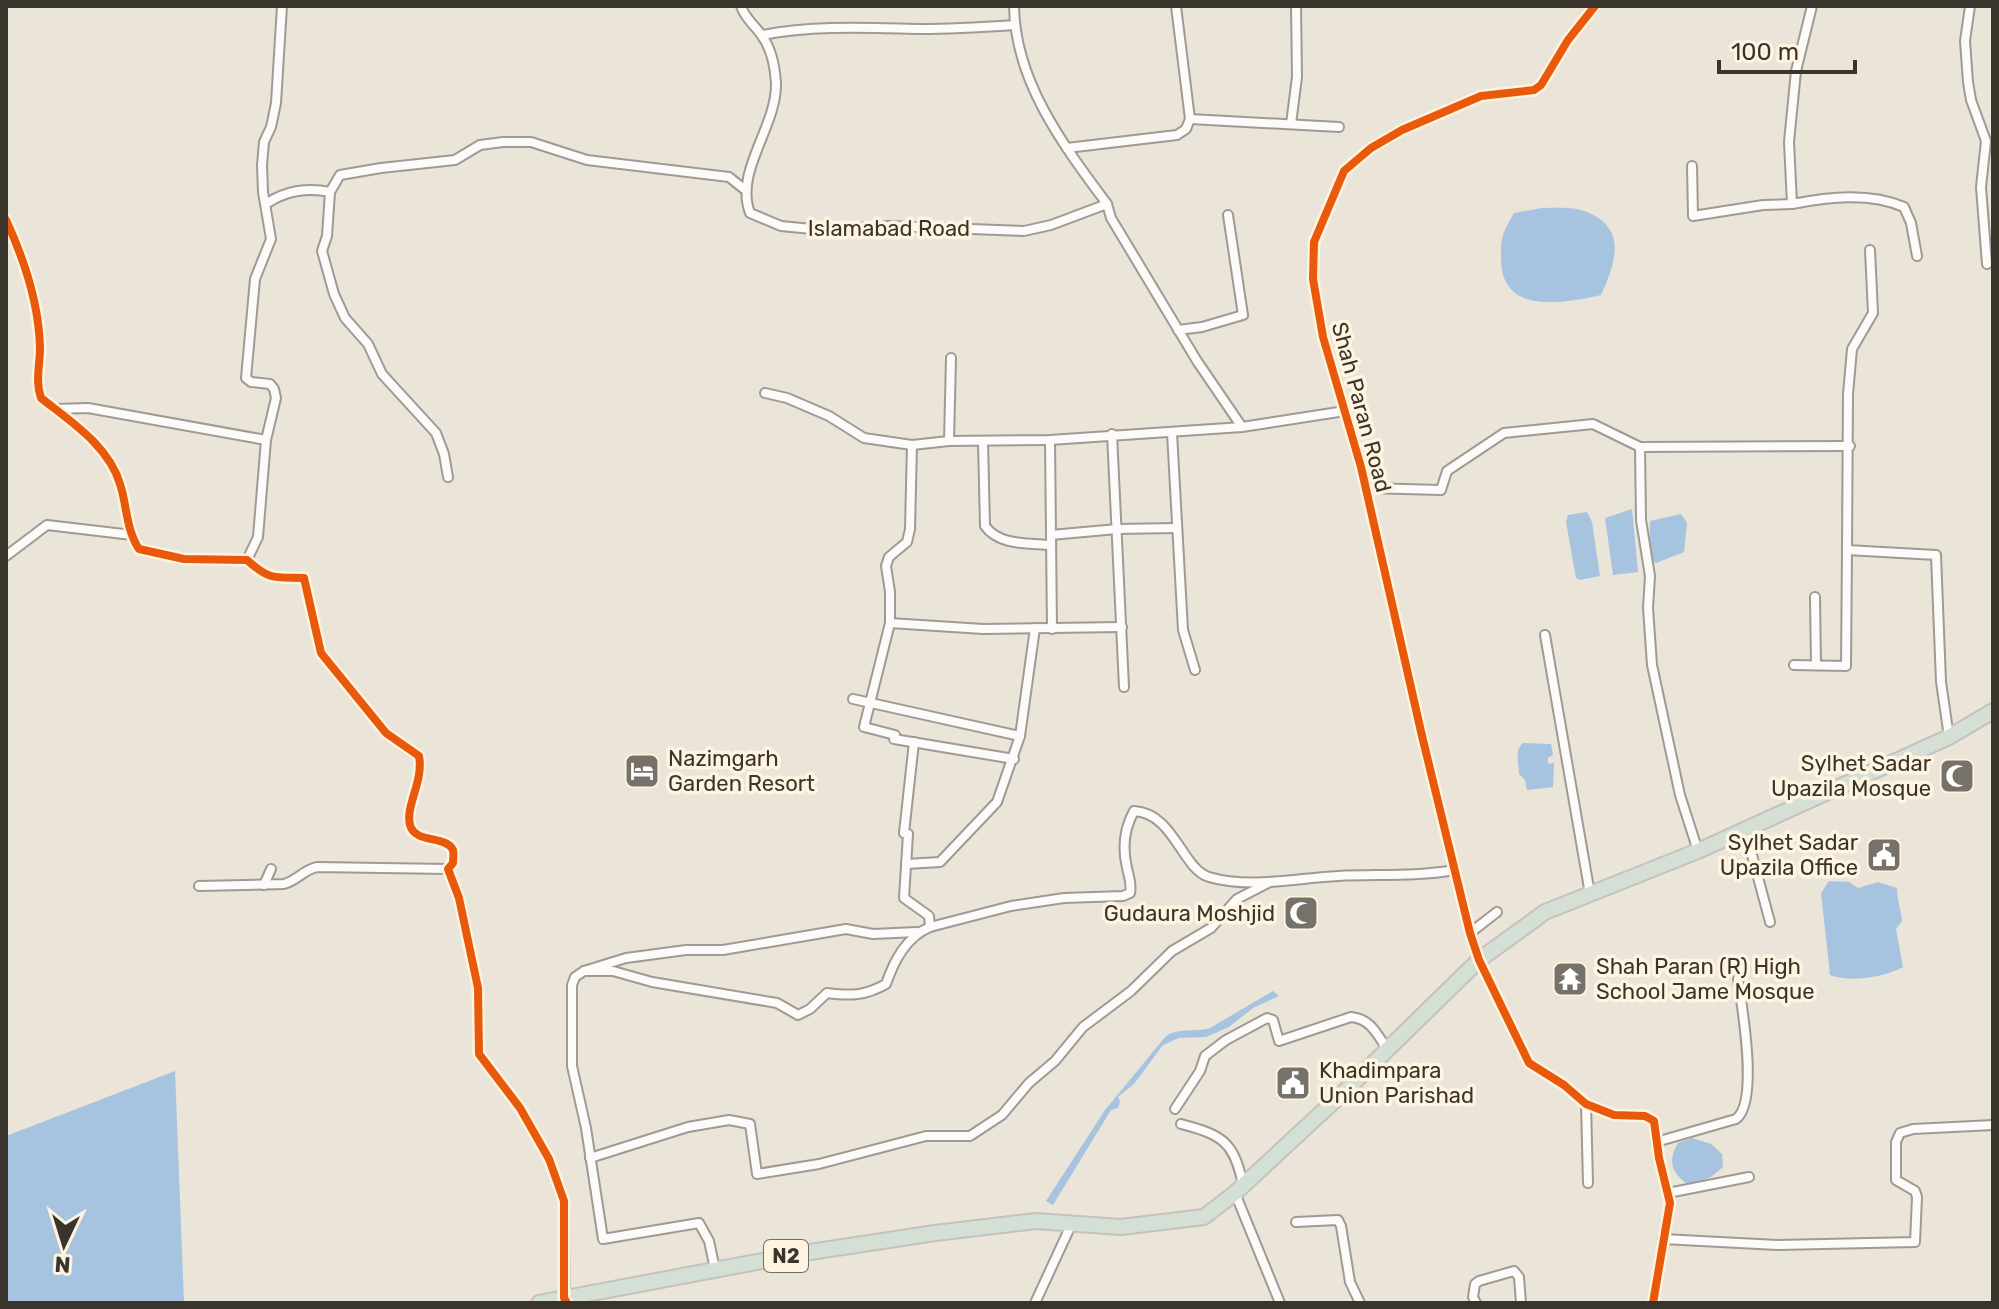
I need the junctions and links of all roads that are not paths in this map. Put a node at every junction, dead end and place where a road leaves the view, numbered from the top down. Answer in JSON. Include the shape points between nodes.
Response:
{"nodes":[{"id":1,"x":282,"y":6,"type":"edge"},
{"id":2,"x":741,"y":6,"type":"edge"},
{"id":3,"x":1014,"y":6,"type":"edge"},
{"id":4,"x":1176,"y":6,"type":"edge"},
{"id":5,"x":1296,"y":6,"type":"edge"},
{"id":6,"x":1595,"y":6,"type":"edge"},
{"id":7,"x":1812,"y":6,"type":"edge"},
{"id":8,"x":1970,"y":6,"type":"edge"},
{"id":9,"x":1015,"y":25,"type":"junction"},
{"id":10,"x":762,"y":35,"type":"junction"},
{"id":11,"x":1190,"y":119,"type":"junction"},
{"id":12,"x":1291,"y":124,"type":"junction"},
{"id":13,"x":1339,"y":127,"type":"dead end"},
{"id":14,"x":1067,"y":148,"type":"junction"},
{"id":15,"x":1692,"y":166,"type":"dead end"},
{"id":16,"x":744,"y":189,"type":"junction"},
{"id":17,"x":330,"y":192,"type":"junction"},
{"id":18,"x":266,"y":204,"type":"junction"},
{"id":19,"x":1107,"y":204,"type":"junction"},
{"id":20,"x":1792,"y":204,"type":"junction"},
{"id":21,"x":1228,"y":215,"type":"dead end"},
{"id":22,"x":6,"y":220,"type":"edge"},
{"id":23,"x":1870,"y":250,"type":"dead end"},
{"id":24,"x":1917,"y":256,"type":"dead end"},
{"id":25,"x":1987,"y":264,"type":"dead end"},
{"id":26,"x":1178,"y":330,"type":"junction"},
{"id":27,"x":951,"y":358,"type":"dead end"},
{"id":28,"x":765,"y":393,"type":"dead end"},
{"id":29,"x":55,"y":409,"type":"junction"},
{"id":30,"x":1345,"y":411,"type":"junction"},
{"id":31,"x":1242,"y":427,"type":"junction"},
{"id":32,"x":1172,"y":433,"type":"junction"},
{"id":33,"x":1112,"y":434,"type":"junction"},
{"id":34,"x":266,"y":440,"type":"junction"},
{"id":35,"x":1050,"y":440,"type":"junction"},
{"id":36,"x":949,"y":441,"type":"junction"},
{"id":37,"x":983,"y":441,"type":"junction"},
{"id":38,"x":912,"y":445,"type":"junction"},
{"id":39,"x":1850,"y":446,"type":"junction"},
{"id":40,"x":1640,"y":447,"type":"junction"},
{"id":41,"x":448,"y":477,"type":"dead end"},
{"id":42,"x":1366,"y":488,"type":"junction"},
{"id":43,"x":1176,"y":528,"type":"junction"},
{"id":44,"x":1117,"y":529,"type":"junction"},
{"id":45,"x":132,"y":535,"type":"junction"},
{"id":46,"x":1051,"y":540,"type":"junction"},
{"id":47,"x":1847,"y":550,"type":"junction"},
{"id":48,"x":6,"y":556,"type":"edge"},
{"id":49,"x":247,"y":560,"type":"junction"},
{"id":50,"x":1815,"y":597,"type":"dead end"},
{"id":51,"x":890,"y":623,"type":"junction"},
{"id":52,"x":1122,"y":627,"type":"junction"},
{"id":53,"x":1035,"y":628,"type":"junction"},
{"id":54,"x":1052,"y":629,"type":"junction"},
{"id":55,"x":1545,"y":635,"type":"dead end"},
{"id":56,"x":1794,"y":665,"type":"dead end"},
{"id":57,"x":1816,"y":665,"type":"junction"},
{"id":58,"x":1195,"y":670,"type":"dead end"},
{"id":59,"x":1124,"y":687,"type":"dead end"},
{"id":60,"x":853,"y":699,"type":"dead end"},
{"id":61,"x":868,"y":705,"type":"junction"},
{"id":62,"x":1993,"y":711,"type":"edge"},
{"id":63,"x":1020,"y":736,"type":"junction"},
{"id":64,"x":1949,"y":737,"type":"junction"},
{"id":65,"x":914,"y":742,"type":"junction"},
{"id":66,"x":1014,"y":759,"type":"junction"},
{"id":67,"x":1745,"y":829,"type":"junction"},
{"id":68,"x":1698,"y":851,"type":"junction"},
{"id":69,"x":906,"y":864,"type":"junction"},
{"id":70,"x":271,"y":869,"type":"dead end"},
{"id":71,"x":448,"y":869,"type":"junction"},
{"id":72,"x":1454,"y":870,"type":"junction"},
{"id":73,"x":1273,"y":881,"type":"junction"},
{"id":74,"x":264,"y":885,"type":"junction"},
{"id":75,"x":199,"y":886,"type":"dead end"},
{"id":76,"x":1590,"y":894,"type":"junction"},
{"id":77,"x":1497,"y":912,"type":"dead end"},
{"id":78,"x":1770,"y":922,"type":"dead end"},
{"id":79,"x":930,"y":927,"type":"junction"},
{"id":80,"x":917,"y":932,"type":"junction"},
{"id":81,"x":1470,"y":933,"type":"junction"},
{"id":82,"x":1479,"y":960,"type":"junction"},
{"id":83,"x":584,"y":971,"type":"junction"},
{"id":84,"x":1738,"y":979,"type":"dead end"},
{"id":85,"x":1387,"y":1049,"type":"junction"},
{"id":86,"x":1586,"y":1104,"type":"junction"},
{"id":87,"x":1175,"y":1109,"type":"dead end"},
{"id":88,"x":1181,"y":1124,"type":"dead end"},
{"id":89,"x":1993,"y":1125,"type":"edge"},
{"id":90,"x":1656,"y":1142,"type":"junction"},
{"id":91,"x":590,"y":1158,"type":"junction"},
{"id":92,"x":1749,"y":1177,"type":"dead end"},
{"id":93,"x":1588,"y":1183,"type":"dead end"},
{"id":94,"x":1239,"y":1189,"type":"junction"},
{"id":95,"x":1668,"y":1193,"type":"junction"},
{"id":96,"x":1296,"y":1222,"type":"dead end"},
{"id":97,"x":1066,"y":1223,"type":"junction"},
{"id":98,"x":1663,"y":1239,"type":"junction"},
{"id":99,"x":715,"y":1269,"type":"junction"},
{"id":100,"x":565,"y":1301,"type":"edge"},
{"id":101,"x":539,"y":1303,"type":"edge"},
{"id":102,"x":1035,"y":1303,"type":"edge"},
{"id":103,"x":1280,"y":1303,"type":"edge"},
{"id":104,"x":1360,"y":1303,"type":"edge"},
{"id":105,"x":1476,"y":1303,"type":"edge"},
{"id":106,"x":1521,"y":1303,"type":"edge"},
{"id":107,"x":1653,"y":1303,"type":"edge"}],
"edges":[{"from":1,"to":18,"type":"street","via":[[276,103],[262,165]]},
{"from":2,"to":10,"type":"street"},
{"from":3,"to":9,"type":"street"},
{"from":4,"to":11,"type":"street"},
{"from":5,"to":12,"type":"street","via":[[1297,77]]},
{"from":6,"to":30,"type":"street","name":"Shah Paran Road","via":[[1534,90],[1481,96],[1402,130],[1344,171],[1314,242],[1313,279]]},
{"from":7,"to":20,"type":"street","via":[[1796,71],[1789,142]]},
{"from":8,"to":25,"type":"street","via":[[1965,41],[1971,100],[1986,141],[1981,187]]},
{"from":9,"to":10,"type":"street","via":[[824,27]]},
{"from":9,"to":14,"type":"street","via":[[1037,99]]},
{"from":10,"to":16,"type":"street","via":[[776,81],[774,105]]},
{"from":11,"to":12,"type":"street"},
{"from":11,"to":14,"type":"street","via":[[1177,135]]},
{"from":12,"to":13,"type":"street"},
{"from":14,"to":19,"type":"street"},
{"from":15,"to":20,"type":"street","via":[[1693,216]]},
{"from":16,"to":17,"type":"street","via":[[729,177],[587,160],[531,142],[503,142],[480,145],[455,160],[340,175]]},
{"from":16,"to":19,"type":"street","name":"Islamabad Road","via":[[750,213],[761,220],[822,230],[890,226],[1024,231]]},
{"from":17,"to":18,"type":"street","via":[[300,190]]},
{"from":17,"to":41,"type":"street","via":[[322,251],[334,294],[382,374],[436,433]]},
{"from":18,"to":34,"type":"street","via":[[271,239],[253,290],[246,378],[274,389]]},
{"from":19,"to":26,"type":"street"},
{"from":20,"to":24,"type":"street","via":[[1884,198],[1904,207]]},
{"from":21,"to":26,"type":"street","via":[[1243,315]]},
{"from":22,"to":29,"type":"street","via":[[26,269],[35,311],[38,390]]},
{"from":23,"to":39,"type":"street","via":[[1873,313],[1852,349]]},
{"from":26,"to":31,"type":"street"},
{"from":27,"to":36,"type":"street"},
{"from":28,"to":38,"type":"street","via":[[829,416],[873,442]]},
{"from":29,"to":34,"type":"street","via":[[88,408]]},
{"from":29,"to":45,"type":"street","via":[[86,433],[109,462],[120,482]]},
{"from":30,"to":31,"type":"street"},
{"from":30,"to":42,"type":"street","name":"Shah Paran Road"},
{"from":31,"to":32,"type":"street"},
{"from":32,"to":33,"type":"street"},
{"from":32,"to":43,"type":"street"},
{"from":33,"to":35,"type":"street"},
{"from":33,"to":44,"type":"street"},
{"from":34,"to":49,"type":"street","via":[[258,537]]},
{"from":35,"to":37,"type":"street"},
{"from":35,"to":46,"type":"street"},
{"from":36,"to":37,"type":"street"},
{"from":36,"to":38,"type":"street"},
{"from":37,"to":46,"type":"street","via":[[987,530],[1010,541]]},
{"from":38,"to":51,"type":"street","via":[[910,529],[907,542],[886,566]]},
{"from":39,"to":40,"type":"street"},
{"from":39,"to":47,"type":"street"},
{"from":40,"to":42,"type":"street","via":[[1593,424],[1504,433],[1447,471],[1441,490]]},
{"from":40,"to":68,"type":"street","via":[[1652,665],[1680,795]]},
{"from":42,"to":72,"type":"street","name":"Shah Paran Road"},
{"from":43,"to":44,"type":"street"},
{"from":43,"to":58,"type":"street","via":[[1183,630]]},
{"from":44,"to":46,"type":"street"},
{"from":44,"to":52,"type":"street"},
{"from":45,"to":48,"type":"street","via":[[47,525]]},
{"from":45,"to":49,"type":"street","via":[[139,549],[149,553]]},
{"from":46,"to":54,"type":"street"},
{"from":47,"to":57,"type":"street","via":[[1846,666]]},
{"from":47,"to":64,"type":"street","via":[[1936,555],[1941,682]]},
{"from":49,"to":71,"type":"street","via":[[270,577],[304,578],[321,653],[386,733],[419,756],[410,826],[453,850]]},
{"from":50,"to":57,"type":"street"},
{"from":51,"to":53,"type":"street"},
{"from":51,"to":61,"type":"street"},
{"from":52,"to":54,"type":"street"},
{"from":52,"to":59,"type":"street"},
{"from":53,"to":54,"type":"street"},
{"from":53,"to":63,"type":"street"},
{"from":55,"to":76,"type":"street"},
{"from":56,"to":57,"type":"street"},
{"from":60,"to":61,"type":"street"},
{"from":61,"to":63,"type":"street"},
{"from":61,"to":65,"type":"street","via":[[866,729]]},
{"from":62,"to":64,"type":"highway","number":"N2"},
{"from":63,"to":66,"type":"street"},
{"from":64,"to":67,"type":"highway","number":"N2"},
{"from":65,"to":66,"type":"street"},
{"from":65,"to":69,"type":"street","via":[[904,833]]},
{"from":66,"to":69,"type":"street","via":[[997,802],[940,862]]},
{"from":67,"to":68,"type":"highway","number":"N2"},
{"from":67,"to":78,"type":"street"},
{"from":68,"to":76,"type":"highway","number":"N2"},
{"from":69,"to":79,"type":"street","via":[[904,898],[929,916]]},
{"from":70,"to":74,"type":"street"},
{"from":71,"to":74,"type":"street","via":[[317,867],[304,870],[295,881]]},
{"from":71,"to":100,"type":"street","via":[[478,988],[479,1054],[520,1108],[549,1159],[564,1201]]},
{"from":72,"to":73,"type":"street","via":[[1424,876]]},
{"from":72,"to":81,"type":"street","name":"Shah Paran Road"},
{"from":73,"to":79,"type":"street","via":[[1208,877],[1155,818],[1134,811],[1124,840],[1130,893],[1011,906]]},
{"from":73,"to":91,"type":"street","via":[[1237,899],[1211,928],[1172,951],[1083,1027],[1002,1115],[970,1136],[926,1136],[757,1174],[750,1124],[729,1120],[688,1127]]},
{"from":74,"to":75,"type":"street"},
{"from":76,"to":82,"type":"highway","number":"N2","via":[[1545,912]]},
{"from":77,"to":81,"type":"street"},
{"from":79,"to":80,"type":"street"},
{"from":80,"to":83,"type":"street","via":[[846,929],[723,950],[626,958]]},
{"from":80,"to":83,"type":"street","via":[[886,984],[854,996],[827,993],[798,1015],[777,1003],[613,971]]},
{"from":81,"to":82,"type":"street","name":"Shah Paran Road"},
{"from":82,"to":85,"type":"highway","number":"N2"},
{"from":82,"to":86,"type":"street","name":"Shah Paran Road","via":[[1529,1063]]},
{"from":83,"to":91,"type":"street","via":[[572,985],[572,1066]]},
{"from":84,"to":90,"type":"street","via":[[1748,1052],[1744,1110],[1736,1119]]},
{"from":85,"to":87,"type":"street","via":[[1362,1018],[1279,1041],[1273,1020],[1267,1018],[1205,1056]]},
{"from":85,"to":94,"type":"highway","number":"N2"},
{"from":86,"to":90,"type":"street","via":[[1614,1115],[1650,1118]]},
{"from":86,"to":93,"type":"street"},
{"from":88,"to":94,"type":"street","via":[[1224,1139],[1233,1149]]},
{"from":89,"to":98,"type":"street","via":[[1900,1133],[1896,1180],[1917,1197],[1915,1242],[1808,1245]]},
{"from":90,"to":95,"type":"street"},
{"from":91,"to":99,"type":"street","via":[[603,1239],[699,1223]]},
{"from":92,"to":95,"type":"street"},
{"from":94,"to":97,"type":"highway","number":"N2","via":[[1204,1217],[1121,1227]]},
{"from":94,"to":103,"type":"street"},
{"from":95,"to":98,"type":"street"},
{"from":96,"to":104,"type":"street","via":[[1338,1220],[1350,1282]]},
{"from":97,"to":99,"type":"highway","number":"N2","via":[[1036,1221]]},
{"from":97,"to":102,"type":"street"},
{"from":98,"to":107,"type":"street"},
{"from":99,"to":100,"type":"highway","number":"N2"},
{"from":100,"to":101,"type":"highway","number":"N2"},
{"from":105,"to":106,"type":"street","via":[[1475,1284],[1514,1271]]}]}
